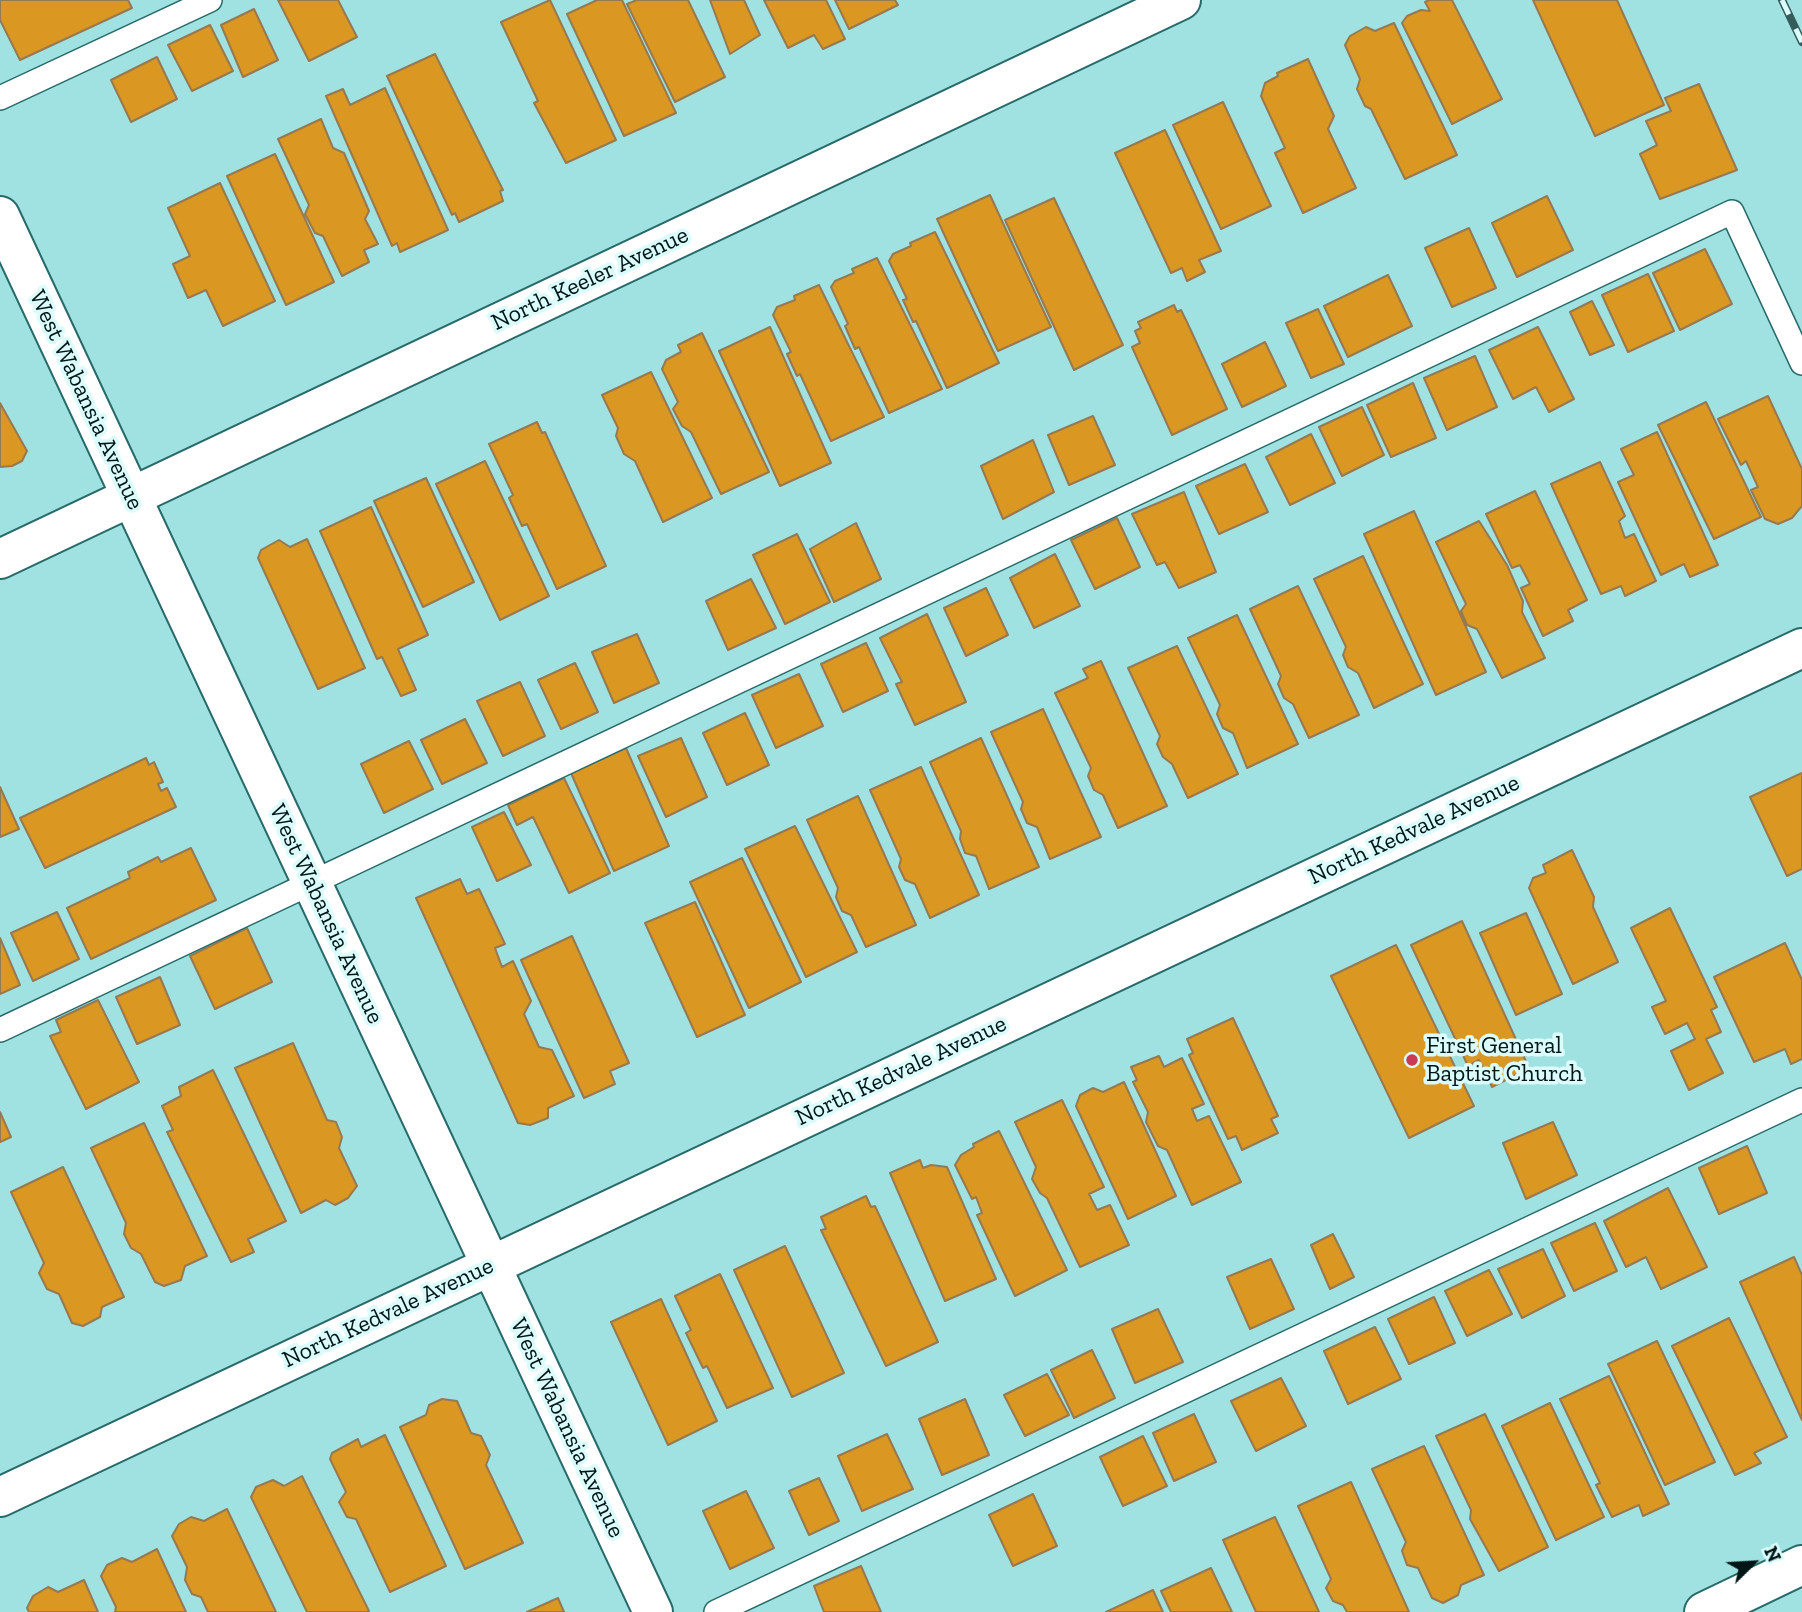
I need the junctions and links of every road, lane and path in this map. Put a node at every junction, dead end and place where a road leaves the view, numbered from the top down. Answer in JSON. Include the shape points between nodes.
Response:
{"nodes":[{"id":1,"x":210,"y":0,"type":"edge"},
{"id":2,"x":1181,"y":0,"type":"edge"},
{"id":3,"x":0,"y":99,"type":"edge"},
{"id":4,"x":0,"y":216,"type":"edge"},
{"id":5,"x":1802,"y":363,"type":"edge"},
{"id":6,"x":132,"y":497,"type":"junction"},
{"id":7,"x":0,"y":559,"type":"edge"},
{"id":8,"x":1802,"y":648,"type":"edge"},
{"id":9,"x":312,"y":883,"type":"junction"},
{"id":10,"x":0,"y":1030,"type":"edge"},
{"id":11,"x":1802,"y":1100,"type":"edge"},
{"id":12,"x":491,"y":1264,"type":"junction"},
{"id":13,"x":0,"y":1497,"type":"edge"},
{"id":14,"x":1802,"y":1565,"type":"edge"},
{"id":15,"x":653,"y":1612,"type":"edge"},
{"id":16,"x":716,"y":1612,"type":"edge"},
{"id":17,"x":1704,"y":1612,"type":"edge"}],
"edges":[{"from":1,"to":3,"type":"lane"},
{"from":2,"to":6,"type":"street","name":"North Keeler Avenue"},
{"from":4,"to":6,"type":"street","name":"West Wabansia Avenue"},
{"from":5,"to":9,"type":"lane","via":[[1732,212]]},
{"from":6,"to":7,"type":"street","name":"North Keeler Avenue"},
{"from":6,"to":9,"type":"street","name":"West Wabansia Avenue"},
{"from":8,"to":12,"type":"street","name":"North Kedvale Avenue"},
{"from":9,"to":10,"type":"lane"},
{"from":9,"to":12,"type":"street","name":"West Wabansia Avenue"},
{"from":11,"to":16,"type":"lane"},
{"from":12,"to":13,"type":"street","name":"North Kedvale Avenue"},
{"from":12,"to":15,"type":"street","name":"West Wabansia Avenue"},
{"from":14,"to":17,"type":"street"}]}
